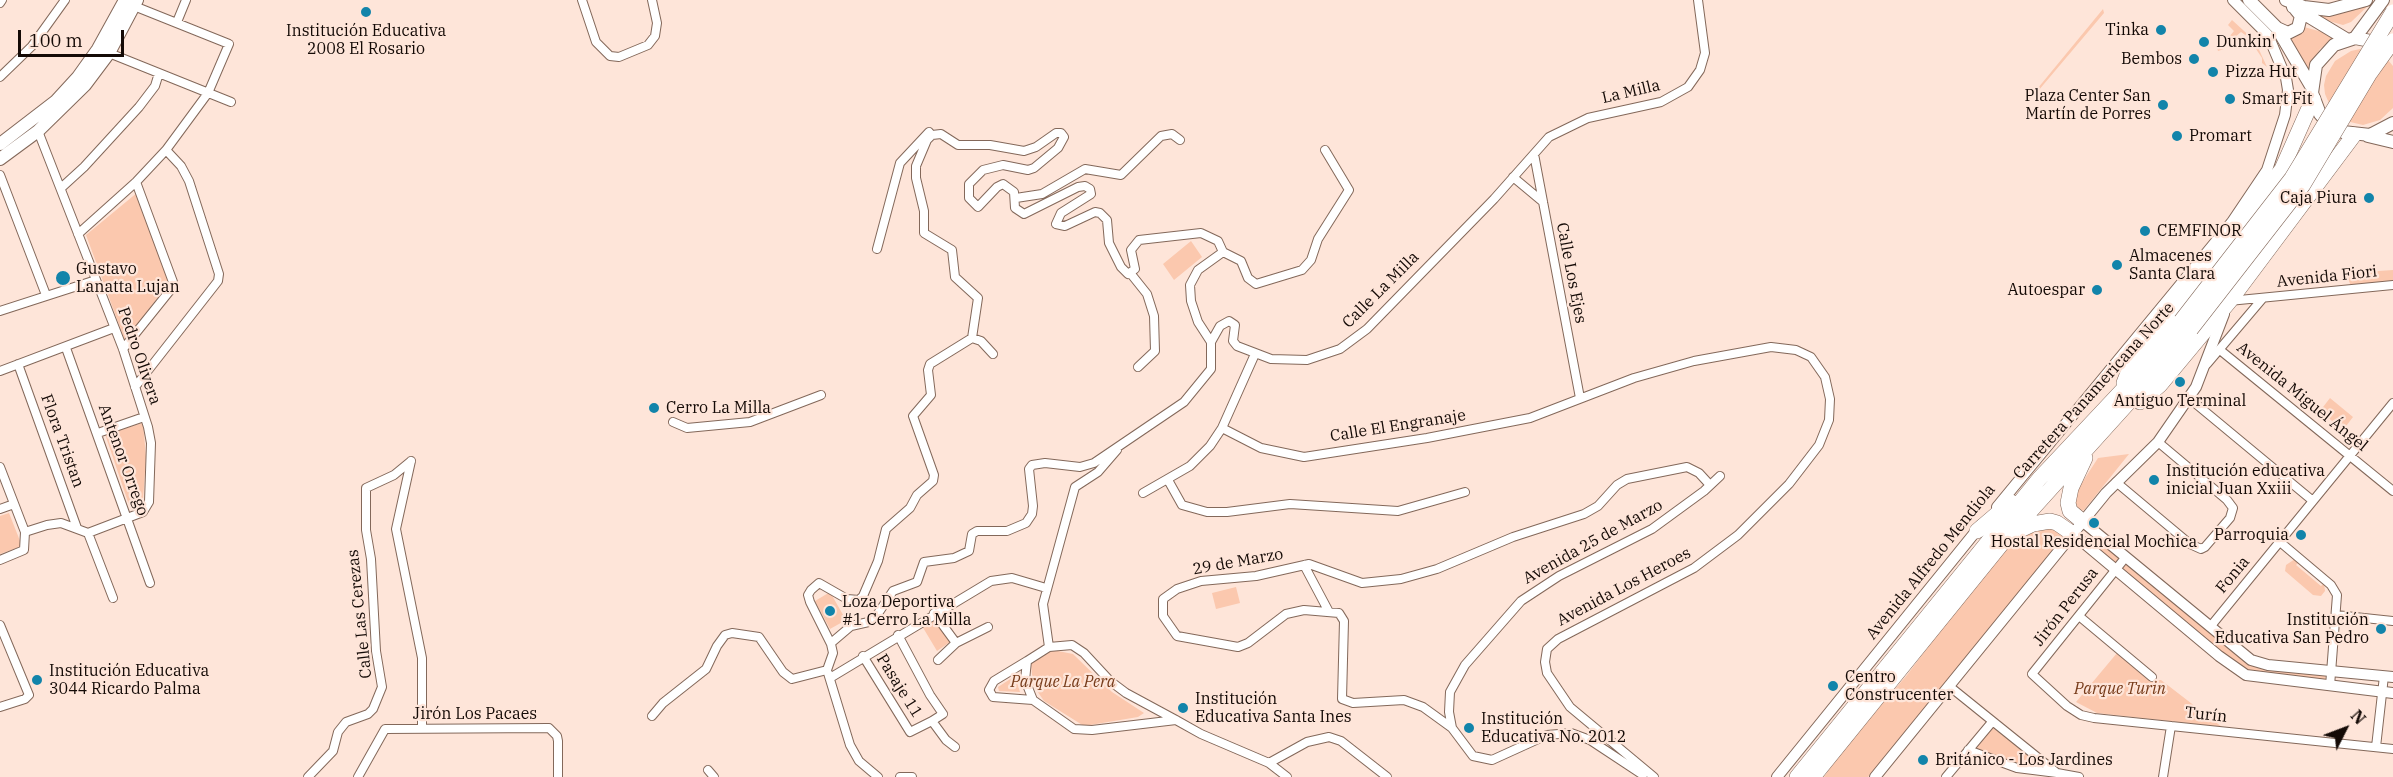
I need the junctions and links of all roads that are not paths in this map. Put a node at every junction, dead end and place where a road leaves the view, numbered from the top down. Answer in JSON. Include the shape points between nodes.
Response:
{"nodes":[{"id":1,"x":65,"y":0,"type":"edge"},
{"id":2,"x":186,"y":0,"type":"edge"},
{"id":3,"x":582,"y":0,"type":"edge"},
{"id":4,"x":652,"y":0,"type":"edge"},
{"id":5,"x":1698,"y":0,"type":"edge"},
{"id":6,"x":2233,"y":0,"type":"edge"},
{"id":7,"x":2249,"y":0,"type":"edge"},
{"id":8,"x":2285,"y":0,"type":"edge"},
{"id":9,"x":2366,"y":0,"type":"edge"},
{"id":10,"x":2383,"y":0,"type":"edge"},
{"id":11,"x":126,"y":2,"type":"edge"},
{"id":12,"x":2296,"y":10,"type":"junction"},
{"id":13,"x":2393,"y":12,"type":"edge"},
{"id":14,"x":177,"y":22,"type":"junction"},
{"id":15,"x":2277,"y":28,"type":"junction"},
{"id":16,"x":2393,"y":31,"type":"edge"},
{"id":17,"x":2350,"y":39,"type":"junction"},
{"id":18,"x":2390,"y":48,"type":"edge"},
{"id":19,"x":109,"y":52,"type":"junction"},
{"id":20,"x":159,"y":73,"type":"junction"},
{"id":21,"x":0,"y":77,"type":"edge"},
{"id":22,"x":208,"y":93,"type":"junction"},
{"id":23,"x":2312,"y":93,"type":"junction"},
{"id":24,"x":231,"y":102,"type":"dead end"},
{"id":25,"x":2393,"y":123,"type":"edge"},
{"id":26,"x":38,"y":131,"type":"junction"},
{"id":27,"x":941,"y":134,"type":"junction"},
{"id":28,"x":2359,"y":135,"type":"junction"},
{"id":29,"x":1180,"y":140,"type":"dead end"},
{"id":30,"x":2393,"y":142,"type":"edge"},
{"id":31,"x":0,"y":144,"type":"edge"},
{"id":32,"x":2292,"y":149,"type":"junction"},
{"id":33,"x":166,"y":150,"type":"junction"},
{"id":34,"x":1325,"y":150,"type":"dead end"},
{"id":35,"x":1534,"y":154,"type":"junction"},
{"id":36,"x":0,"y":159,"type":"edge"},
{"id":37,"x":2328,"y":167,"type":"junction"},
{"id":38,"x":0,"y":175,"type":"edge"},
{"id":39,"x":1513,"y":177,"type":"junction"},
{"id":40,"x":136,"y":182,"type":"junction"},
{"id":41,"x":61,"y":188,"type":"junction"},
{"id":42,"x":1016,"y":198,"type":"junction"},
{"id":43,"x":1543,"y":202,"type":"junction"},
{"id":44,"x":2235,"y":224,"type":"junction"},
{"id":45,"x":78,"y":234,"type":"junction"},
{"id":46,"x":877,"y":249,"type":"dead end"},
{"id":47,"x":1222,"y":252,"type":"junction"},
{"id":48,"x":1131,"y":274,"type":"junction"},
{"id":49,"x":96,"y":280,"type":"junction"},
{"id":50,"x":2393,"y":285,"type":"edge"},
{"id":51,"x":46,"y":295,"type":"junction"},
{"id":52,"x":2263,"y":298,"type":"junction"},
{"id":53,"x":2229,"y":302,"type":"junction"},
{"id":54,"x":0,"y":311,"type":"edge"},
{"id":55,"x":2186,"y":325,"type":"junction"},
{"id":56,"x":114,"y":328,"type":"junction"},
{"id":57,"x":972,"y":338,"type":"junction"},
{"id":58,"x":1211,"y":342,"type":"junction"},
{"id":59,"x":66,"y":348,"type":"junction"},
{"id":60,"x":123,"y":349,"type":"junction"},
{"id":61,"x":2220,"y":350,"type":"junction"},
{"id":62,"x":993,"y":354,"type":"dead end"},
{"id":63,"x":1255,"y":354,"type":"junction"},
{"id":64,"x":18,"y":364,"type":"junction"},
{"id":65,"x":2205,"y":367,"type":"junction"},
{"id":66,"x":1138,"y":368,"type":"dead end"},
{"id":67,"x":0,"y":371,"type":"edge"},
{"id":68,"x":135,"y":387,"type":"junction"},
{"id":69,"x":2121,"y":391,"type":"junction"},
{"id":70,"x":821,"y":395,"type":"dead end"},
{"id":71,"x":1580,"y":398,"type":"junction"},
{"id":72,"x":2190,"y":399,"type":"junction"},
{"id":73,"x":2393,"y":403,"type":"edge"},
{"id":74,"x":144,"y":417,"type":"junction"},
{"id":75,"x":674,"y":422,"type":"dead end"},
{"id":76,"x":2108,"y":425,"type":"junction"},
{"id":77,"x":1222,"y":428,"type":"junction"},
{"id":78,"x":98,"y":433,"type":"junction"},
{"id":79,"x":2093,"y":442,"type":"junction"},
{"id":80,"x":2158,"y":442,"type":"junction"},
{"id":81,"x":1119,"y":447,"type":"junction"},
{"id":82,"x":2350,"y":456,"type":"junction"},
{"id":83,"x":0,"y":467,"type":"edge"},
{"id":84,"x":1720,"y":476,"type":"dead end"},
{"id":85,"x":2039,"y":479,"type":"junction"},
{"id":86,"x":1168,"y":480,"type":"junction"},
{"id":87,"x":2116,"y":482,"type":"junction"},
{"id":88,"x":1710,"y":485,"type":"junction"},
{"id":89,"x":2393,"y":491,"type":"edge"},
{"id":90,"x":1465,"y":492,"type":"dead end"},
{"id":91,"x":1143,"y":493,"type":"dead end"},
{"id":92,"x":2313,"y":501,"type":"junction"},
{"id":93,"x":14,"y":504,"type":"junction"},
{"id":94,"x":1767,"y":507,"type":"joint"},
{"id":95,"x":0,"y":509,"type":"edge"},
{"id":96,"x":128,"y":519,"type":"junction"},
{"id":97,"x":2077,"y":527,"type":"junction"},
{"id":98,"x":77,"y":528,"type":"junction"},
{"id":99,"x":1977,"y":531,"type":"junction"},
{"id":100,"x":25,"y":532,"type":"junction"},
{"id":101,"x":88,"y":533,"type":"junction"},
{"id":102,"x":2008,"y":536,"type":"junction"},
{"id":103,"x":2280,"y":542,"type":"junction"},
{"id":104,"x":2125,"y":558,"type":"junction"},
{"id":105,"x":0,"y":560,"type":"edge"},
{"id":106,"x":1304,"y":565,"type":"junction"},
{"id":107,"x":2115,"y":570,"type":"junction"},
{"id":108,"x":150,"y":583,"type":"dead end"},
{"id":109,"x":1046,"y":588,"type":"junction"},
{"id":110,"x":113,"y":598,"type":"dead end"},
{"id":111,"x":1329,"y":612,"type":"junction"},
{"id":112,"x":934,"y":613,"type":"junction"},
{"id":113,"x":2336,"y":615,"type":"junction"},
{"id":114,"x":2079,"y":616,"type":"junction"},
{"id":115,"x":2393,"y":621,"type":"edge"},
{"id":116,"x":0,"y":625,"type":"edge"},
{"id":117,"x":988,"y":627,"type":"dead end"},
{"id":118,"x":2210,"y":627,"type":"junction"},
{"id":119,"x":898,"y":636,"type":"junction"},
{"id":120,"x":831,"y":643,"type":"junction"},
{"id":121,"x":956,"y":643,"type":"junction"},
{"id":122,"x":1049,"y":646,"type":"junction"},
{"id":123,"x":863,"y":656,"type":"junction"},
{"id":124,"x":938,"y":660,"type":"dead end"},
{"id":125,"x":1027,"y":661,"type":"junction"},
{"id":126,"x":2331,"y":671,"type":"junction"},
{"id":127,"x":828,"y":674,"type":"junction"},
{"id":128,"x":2032,"y":674,"type":"joint"},
{"id":129,"x":2152,"y":677,"type":"dead end"},
{"id":130,"x":2389,"y":677,"type":"edge"},
{"id":131,"x":1949,"y":686,"type":"junction"},
{"id":132,"x":2330,"y":686,"type":"junction"},
{"id":133,"x":2388,"y":692,"type":"edge"},
{"id":134,"x":1033,"y":700,"type":"junction"},
{"id":135,"x":0,"y":707,"type":"edge"},
{"id":136,"x":1151,"y":707,"type":"junction"},
{"id":137,"x":652,"y":716,"type":"dead end"},
{"id":138,"x":1176,"y":720,"type":"junction"},
{"id":139,"x":932,"y":721,"type":"junction"},
{"id":140,"x":1147,"y":722,"type":"junction"},
{"id":141,"x":1992,"y":722,"type":"junction"},
{"id":142,"x":2170,"y":726,"type":"junction"},
{"id":143,"x":422,"y":728,"type":"junction"},
{"id":144,"x":1452,"y":728,"type":"junction"},
{"id":145,"x":956,"y":747,"type":"dead end"},
{"id":146,"x":2376,"y":747,"type":"junction"},
{"id":147,"x":2393,"y":749,"type":"edge"},
{"id":148,"x":1968,"y":750,"type":"junction"},
{"id":149,"x":1269,"y":764,"type":"junction"},
{"id":150,"x":2057,"y":773,"type":"junction"},
{"id":151,"x":1643,"y":774,"type":"edge"},
{"id":152,"x":1882,"y":775,"type":"edge"},
{"id":153,"x":308,"y":777,"type":"edge"},
{"id":154,"x":358,"y":777,"type":"edge"},
{"id":155,"x":558,"y":777,"type":"edge"},
{"id":156,"x":878,"y":777,"type":"edge"},
{"id":157,"x":900,"y":777,"type":"edge"},
{"id":158,"x":912,"y":777,"type":"edge"},
{"id":159,"x":1287,"y":777,"type":"edge"},
{"id":160,"x":1387,"y":777,"type":"edge"},
{"id":161,"x":1654,"y":777,"type":"edge"},
{"id":162,"x":1778,"y":777,"type":"edge"},
{"id":163,"x":1797,"y":777,"type":"edge"},
{"id":164,"x":1813,"y":777,"type":"edge"},
{"id":165,"x":1946,"y":777,"type":"edge"},
{"id":166,"x":2079,"y":777,"type":"edge"},
{"id":167,"x":2163,"y":777,"type":"edge"}],
"edges":[{"from":1,"to":21,"type":"street","via":[[32,46]]},
{"from":2,"to":14,"type":"street"},
{"from":3,"to":4,"type":"street","via":[[596,42],[610,56],[619,57],[641,49],[655,36],[657,23]]},
{"from":5,"to":35,"type":"street","name":"La Milla","via":[[1705,53],[1700,70],[1688,87],[1654,104],[1588,117],[1549,137]]},
{"from":6,"to":44,"type":"main road","name":"Avenida Alfredo Mendiola","via":[[2268,34],[2288,90],[2280,134],[2266,170]]},
{"from":7,"to":15,"type":"main road"},
{"from":8,"to":9,"type":"main road","via":[[2329,10]]},
{"from":8,"to":12,"type":"main road"},
{"from":10,"to":17,"type":"main road"},
{"from":11,"to":14,"type":"street"},
{"from":11,"to":19,"type":"main road"},
{"from":11,"to":31,"type":"main road","via":[[78,77],[56,101]]},
{"from":12,"to":15,"type":"main road","via":[[2301,20],[2298,28],[2288,33]]},
{"from":12,"to":17,"type":"main road"},
{"from":13,"to":55,"type":"highway","name":"Carretera Panamericana Norte","bridge":true,"via":[[2292,178]]},
{"from":14,"to":22,"type":"street","via":[[228,42]]},
{"from":15,"to":23,"type":"main road"},
{"from":16,"to":18,"type":"highway","name":"Carretera Panamericana Norte","bridge":true},
{"from":17,"to":18,"type":"main road","via":[[2376,40]]},
{"from":17,"to":23,"type":"main road","via":[[2334,45],[2322,56],[2314,71]]},
{"from":18,"to":55,"type":"highway","name":"Carretera Panamericana Norte","bridge":true,"via":[[2303,185]]},
{"from":19,"to":20,"type":"street"},
{"from":19,"to":26,"type":"main road","via":[[85,86]]},
{"from":20,"to":22,"type":"street"},
{"from":20,"to":41,"type":"street","via":[[155,86],[139,107]]},
{"from":22,"to":24,"type":"street"},
{"from":22,"to":33,"type":"street"},
{"from":23,"to":28,"type":"main road","via":[[2328,123]]},
{"from":23,"to":32,"type":"highway"},
{"from":25,"to":28,"type":"main road","via":[[2381,131]]},
{"from":26,"to":36,"type":"main road"},
{"from":26,"to":41,"type":"street","name":"Pedro Olivera"},
{"from":27,"to":42,"type":"street","via":[[958,145],[1024,151],[1061,133],[1064,137],[1058,148],[1034,168],[994,166],[983,170],[969,184],[969,198],[978,207],[1003,184]]},
{"from":27,"to":46,"type":"street","via":[[930,132],[900,163]]},
{"from":27,"to":57,"type":"street","via":[[927,140],[915,178],[926,235],[952,250],[955,276],[977,295]]},
{"from":28,"to":30,"type":"main road"},
{"from":28,"to":37,"type":"highway"},
{"from":29,"to":42,"type":"street","via":[[1172,134],[1161,136],[1121,175],[1085,169],[1042,194]]},
{"from":32,"to":37,"type":"highway","via":[[2303,144],[2318,147],[2326,155]]},
{"from":32,"to":44,"type":"highway","via":[[2276,178]]},
{"from":33,"to":40,"type":"street"},
{"from":33,"to":68,"type":"street","via":[[189,181],[219,274],[218,281]]},
{"from":34,"to":47,"type":"street","via":[[1349,190],[1302,270],[1256,284],[1248,278],[1244,264]]},
{"from":35,"to":39,"type":"street","name":"Calle La Milla"},
{"from":35,"to":43,"type":"street","name":"Calle Los Ejes"},
{"from":37,"to":53,"type":"highway","via":[[2303,207]]},
{"from":38,"to":51,"type":"street"},
{"from":39,"to":43,"type":"street"},
{"from":39,"to":63,"type":"street","name":"Calle La Milla","via":[[1368,329],[1340,349],[1317,358],[1290,361]]},
{"from":40,"to":45,"type":"street"},
{"from":40,"to":60,"type":"street","via":[[173,282]]},
{"from":41,"to":45,"type":"street","name":"Pedro Olivera"},
{"from":42,"to":48,"type":"street","via":[[1018,212],[1029,213],[1078,187],[1090,189],[1089,197],[1060,213],[1056,224],[1065,226],[1100,213],[1106,217],[1112,251],[1124,272]]},
{"from":43,"to":71,"type":"street","name":"Calle Los Ejes"},
{"from":44,"to":69,"type":"highway","via":[[2133,360]]},
{"from":44,"to":99,"type":"main road","name":"Avenida Alfredo Mendiola"},
{"from":45,"to":49,"type":"street","name":"Pedro Olivera"},
{"from":47,"to":48,"type":"street","via":[[1218,241],[1200,233],[1139,240],[1132,247],[1136,266]]},
{"from":47,"to":58,"type":"street","via":[[1198,270],[1190,285],[1198,322]]},
{"from":48,"to":66,"type":"street","via":[[1151,303],[1155,326],[1155,351]]},
{"from":49,"to":51,"type":"street"},
{"from":49,"to":56,"type":"street","name":"Pedro Olivera"},
{"from":50,"to":52,"type":"street","name":"Avenida Fiori"},
{"from":51,"to":54,"type":"street"},
{"from":52,"to":53,"type":"street","name":"Avenida Fiori"},
{"from":52,"to":61,"type":"street","name":"Avenida Fiori"},
{"from":53,"to":65,"type":"main road"},
{"from":53,"to":76,"type":"highway","via":[[2160,385]]},
{"from":55,"to":69,"type":"highway","name":"Carretera Panamericana Norte"},
{"from":55,"to":76,"type":"highway","name":"Carretera Panamericana Norte"},
{"from":56,"to":59,"type":"street"},
{"from":56,"to":60,"type":"street","name":"Pedro Olivera"},
{"from":57,"to":62,"type":"street","via":[[981,341]]},
{"from":57,"to":120,"type":"street","via":[[930,364],[931,395],[913,416],[933,482],[886,529],[863,596],[859,600],[847,599],[819,583],[808,595]]},
{"from":58,"to":63,"type":"street","name":"Calle La Milla","via":[[1220,326],[1228,321],[1235,325],[1233,341]]},
{"from":58,"to":81,"type":"street","via":[[1208,375],[1184,402]]},
{"from":59,"to":64,"type":"street"},
{"from":59,"to":78,"type":"street","name":"Antenor Orrego"},
{"from":60,"to":68,"type":"street","name":"Pedro Olivera"},
{"from":61,"to":65,"type":"street","name":"Avenida Fiori"},
{"from":61,"to":82,"type":"street","name":"Avenida Miguel Ángel"},
{"from":63,"to":77,"type":"street"},
{"from":64,"to":67,"type":"street"},
{"from":64,"to":98,"type":"street","name":"Flora Tristan"},
{"from":65,"to":72,"type":"main road"},
{"from":68,"to":74,"type":"street","name":"Pedro Olivera"},
{"from":69,"to":85,"type":"highway","name":"Carretera Panamericana Norte"},
{"from":70,"to":75,"type":"street","via":[[750,422],[687,428]]},
{"from":71,"to":77,"type":"street","name":"Calle El Engranaje","via":[[1530,418],[1304,457],[1261,448]]},
{"from":71,"to":94,"type":"street","name":"Calle El Engranaje","via":[[1666,367],[1771,347],[1796,350],[1811,357],[1825,377],[1829,420],[1812,457]]},
{"from":72,"to":80,"type":"main road"},
{"from":72,"to":92,"type":"street"},
{"from":73,"to":82,"type":"street","name":"Fonia"},
{"from":74,"to":78,"type":"street"},
{"from":74,"to":96,"type":"street","name":"Pedro Olivera","via":[[151,443],[149,501],[143,512]]},
{"from":76,"to":79,"type":"highway","name":"Carretera Panamericana Norte"},
{"from":77,"to":86,"type":"street","via":[[1190,466]]},
{"from":78,"to":96,"type":"street","name":"Antenor Orrego"},
{"from":79,"to":97,"type":"highway","via":[[2068,496]]},
{"from":79,"to":102,"type":"highway","name":"Carretera Panamericana Norte"},
{"from":80,"to":87,"type":"main road"},
{"from":80,"to":87,"type":"street","via":[[2233,508],[2230,518],[2201,549]]},
{"from":81,"to":109,"type":"street","via":[[1098,472],[1076,487]]},
{"from":81,"to":120,"type":"street","via":[[1080,467],[1032,465],[1029,469],[1033,506],[1026,522],[1007,531],[977,531],[972,534],[969,551],[954,558],[924,562],[917,582],[893,591],[873,621],[851,626]]},
{"from":82,"to":89,"type":"street","name":"Avenida Miguel Ángel"},
{"from":82,"to":92,"type":"street","name":"Fonia"},
{"from":83,"to":93,"type":"street"},
{"from":84,"to":88,"type":"street","name":"Avenida 25 de Marzo"},
{"from":85,"to":99,"type":"highway"},
{"from":85,"to":163,"type":"highway","name":"Carretera Panamericana Norte"},
{"from":86,"to":90,"type":"street","via":[[1182,505],[1207,512],[1290,504],[1398,511]]},
{"from":86,"to":91,"type":"street"},
{"from":87,"to":97,"type":"main road"},
{"from":88,"to":106,"type":"street","name":"29 de Marzo","via":[[1687,467],[1627,479],[1584,514],[1401,579],[1362,583]]},
{"from":88,"to":144,"type":"street","name":"Avenida 25 de Marzo","via":[[1652,529],[1558,576],[1512,609],[1455,681],[1449,704]]},
{"from":92,"to":103,"type":"street","name":"Fonia"},
{"from":93,"to":95,"type":"street"},
{"from":93,"to":100,"type":"street"},
{"from":94,"to":151,"type":"street","name":"Avenida Los Heroes","via":[[1694,568],[1558,639],[1547,649],[1548,673],[1570,707]]},
{"from":96,"to":101,"type":"street"},
{"from":96,"to":108,"type":"street","name":"Antenor Orrego"},
{"from":97,"to":102,"type":"highway","via":[[2050,521],[2032,524]]},
{"from":97,"to":104,"type":"main road"},
{"from":97,"to":107,"type":"main road"},
{"from":97,"to":131,"type":"main road"},
{"from":98,"to":100,"type":"street","via":[[61,523]]},
{"from":98,"to":101,"type":"street"},
{"from":99,"to":162,"type":"main road","name":"Avenida Alfredo Mendiola"},
{"from":100,"to":105,"type":"street","via":[[24,550]]},
{"from":101,"to":110,"type":"street"},
{"from":102,"to":164,"type":"highway","name":"Carretera Panamericana Norte"},
{"from":103,"to":113,"type":"street","via":[[2333,587],[2337,595]]},
{"from":103,"to":118,"type":"street","name":"Fonia"},
{"from":104,"to":107,"type":"street","name":"Jirón Perusa"},
{"from":104,"to":118,"type":"main road"},
{"from":106,"to":111,"type":"street"},
{"from":106,"to":111,"type":"street","name":"29 de Marzo","via":[[1256,576],[1201,581],[1180,588],[1163,599],[1163,616],[1177,636],[1238,647],[1286,614],[1304,610]]},
{"from":107,"to":114,"type":"street","name":"Jirón Perusa"},
{"from":107,"to":132,"type":"main road","via":[[2246,675]]},
{"from":109,"to":112,"type":"street","via":[[998,578]]},
{"from":109,"to":122,"type":"street","via":[[1043,604]]},
{"from":111,"to":144,"type":"street","via":[[1339,613],[1344,621],[1342,699],[1353,703],[1404,700],[1423,707]]},
{"from":112,"to":119,"type":"street"},
{"from":112,"to":121,"type":"street"},
{"from":113,"to":115,"type":"street"},
{"from":113,"to":126,"type":"street"},
{"from":114,"to":128,"type":"street","name":"Jirón Perusa"},
{"from":114,"to":129,"type":"street"},
{"from":116,"to":135,"type":"street","via":[[29,695]]},
{"from":117,"to":121,"type":"street"},
{"from":118,"to":126,"type":"main road","via":[[2259,663]]},
{"from":119,"to":123,"type":"street"},
{"from":119,"to":139,"type":"street","via":[[943,714]]},
{"from":120,"to":127,"type":"street"},
{"from":121,"to":124,"type":"street"},
{"from":122,"to":125,"type":"street"},
{"from":122,"to":136,"type":"street","via":[[1077,648],[1118,689]]},
{"from":123,"to":127,"type":"street"},
{"from":123,"to":139,"type":"street","name":"Pasaje 11","via":[[910,732]]},
{"from":125,"to":134,"type":"street","via":[[1025,680]]},
{"from":125,"to":134,"type":"street","via":[[994,681],[989,690],[993,697]]},
{"from":126,"to":130,"type":"main road"},
{"from":126,"to":132,"type":"street"},
{"from":127,"to":137,"type":"street","via":[[792,679],[759,637],[732,633],[725,635],[717,646],[706,669]]},
{"from":127,"to":156,"type":"street","via":[[850,745],[859,761]]},
{"from":128,"to":142,"type":"street","name":"Turín","via":[[2081,715]]},
{"from":130,"to":133,"type":"street"},
{"from":131,"to":141,"type":"street"},
{"from":131,"to":152,"type":"main road"},
{"from":132,"to":133,"type":"main road"},
{"from":133,"to":146,"type":"street"},
{"from":134,"to":140,"type":"street","via":[[1074,729]]},
{"from":136,"to":138,"type":"street"},
{"from":136,"to":140,"type":"street"},
{"from":138,"to":140,"type":"street"},
{"from":138,"to":149,"type":"street"},
{"from":139,"to":145,"type":"street"},
{"from":141,"to":148,"type":"street"},
{"from":141,"to":150,"type":"street"},
{"from":142,"to":146,"type":"street","name":"Turín"},
{"from":142,"to":167,"type":"street"},
{"from":143,"to":153,"type":"street","name":"Calle Las Cerezas","via":[[422,658],[396,529],[411,460],[394,475],[366,488],[366,530],[382,687],[368,714],[346,722],[338,732],[333,751]]},
{"from":143,"to":154,"type":"street","name":"Jirón Los Pacaes","via":[[385,729]]},
{"from":143,"to":155,"type":"street","name":"Jirón Los Pacaes","via":[[549,728],[558,741]]},
{"from":144,"to":151,"type":"street","via":[[1466,750],[1483,760],[1492,760],[1547,735],[1571,733],[1590,740]]},
{"from":146,"to":147,"type":"street","name":"Turín"},
{"from":148,"to":150,"type":"street","via":[[2016,768]]},
{"from":148,"to":165,"type":"street"},
{"from":149,"to":159,"type":"street"},
{"from":149,"to":160,"type":"street","via":[[1307,742],[1329,737],[1341,741]]},
{"from":150,"to":166,"type":"street"},
{"from":151,"to":161,"type":"street","name":"Avenida Los Heroes"},
{"from":157,"to":158,"type":"street"}]}
